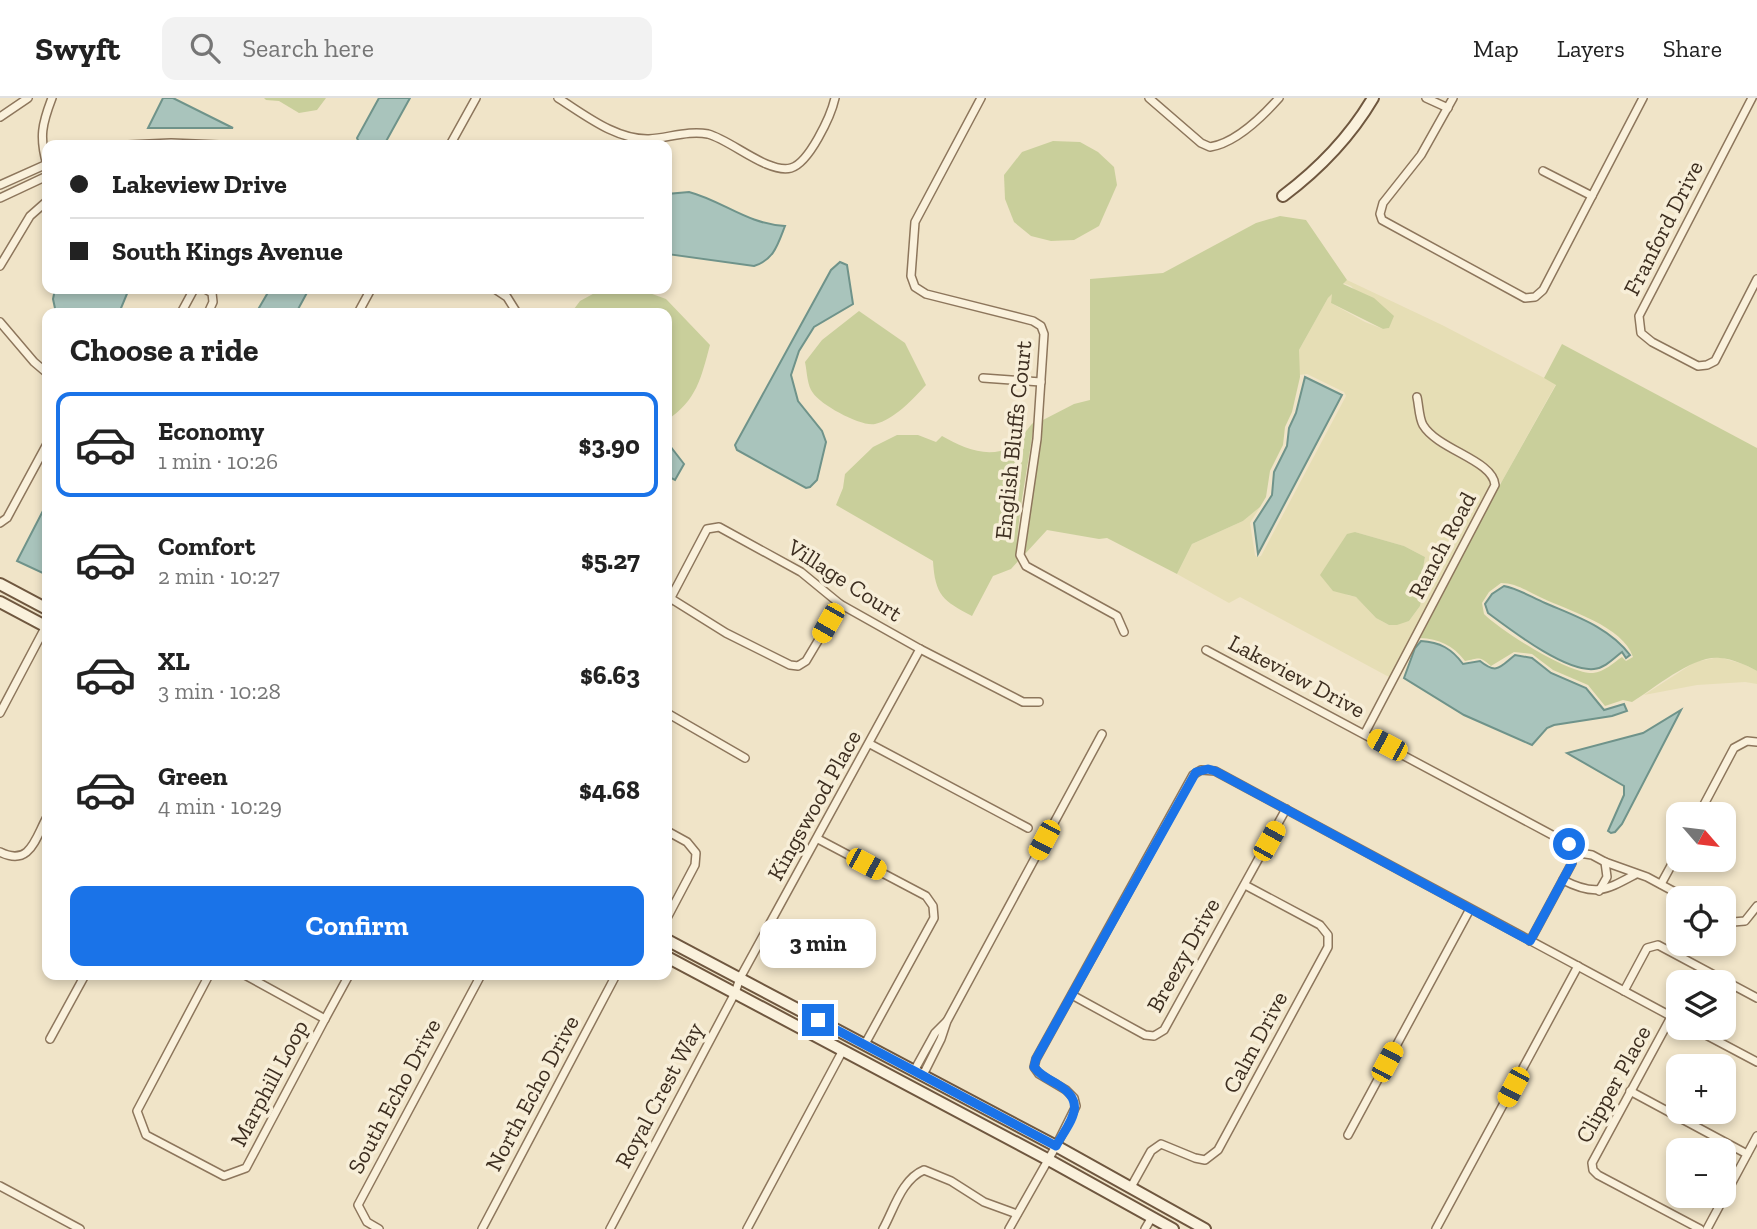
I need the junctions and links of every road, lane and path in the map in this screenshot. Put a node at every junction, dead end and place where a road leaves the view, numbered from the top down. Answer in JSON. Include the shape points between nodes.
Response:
{"nodes":[{"id":1,"x":28,"y":98,"type":"edge"},
{"id":2,"x":52,"y":98,"type":"edge"},
{"id":3,"x":476,"y":98,"type":"edge"},
{"id":4,"x":558,"y":98,"type":"edge"},
{"id":5,"x":835,"y":98,"type":"edge"},
{"id":6,"x":981,"y":98,"type":"edge"},
{"id":7,"x":1149,"y":98,"type":"edge"},
{"id":8,"x":1279,"y":98,"type":"edge"},
{"id":9,"x":1373,"y":98,"type":"edge"},
{"id":10,"x":1426,"y":98,"type":"edge"},
{"id":11,"x":1453,"y":98,"type":"edge"},
{"id":12,"x":1643,"y":98,"type":"edge"},
{"id":13,"x":1752,"y":98,"type":"edge"},
{"id":14,"x":1448,"y":108,"type":"junction"},
{"id":15,"x":0,"y":117,"type":"edge"},
{"id":16,"x":453,"y":140,"type":"edge"},
{"id":17,"x":42,"y":142,"type":"edge"},
{"id":18,"x":42,"y":166,"type":"edge"},
{"id":19,"x":1543,"y":172,"type":"dead end"},
{"id":20,"x":42,"y":178,"type":"edge"},
{"id":21,"x":0,"y":185,"type":"edge"},
{"id":22,"x":1283,"y":195,"type":"dead end"},
{"id":23,"x":1592,"y":196,"type":"junction"},
{"id":24,"x":0,"y":198,"type":"edge"},
{"id":25,"x":42,"y":205,"type":"edge"},
{"id":26,"x":0,"y":266,"type":"edge"},
{"id":27,"x":1757,"y":279,"type":"edge"},
{"id":28,"x":502,"y":294,"type":"edge"},
{"id":29,"x":1749,"y":295,"type":"junction"},
{"id":30,"x":1757,"y":300,"type":"edge"},
{"id":31,"x":514,"y":308,"type":"edge"},
{"id":32,"x":0,"y":322,"type":"edge"},
{"id":33,"x":42,"y":369,"type":"edge"},
{"id":34,"x":983,"y":378,"type":"dead end"},
{"id":35,"x":1041,"y":382,"type":"junction"},
{"id":36,"x":1417,"y":397,"type":"dead end"},
{"id":37,"x":42,"y":453,"type":"edge"},
{"id":38,"x":0,"y":523,"type":"edge"},
{"id":39,"x":0,"y":584,"type":"edge"},
{"id":40,"x":672,"y":594,"type":"edge"},
{"id":41,"x":0,"y":602,"type":"edge"},
{"id":42,"x":672,"y":603,"type":"edge"},
{"id":43,"x":839,"y":604,"type":"junction"},
{"id":44,"x":42,"y":606,"type":"edge"},
{"id":45,"x":42,"y":623,"type":"edge"},
{"id":46,"x":1124,"y":632,"type":"dead end"},
{"id":47,"x":42,"y":634,"type":"edge"},
{"id":48,"x":920,"y":649,"type":"junction"},
{"id":49,"x":1206,"y":650,"type":"dead end"},
{"id":50,"x":1039,"y":702,"type":"dead end"},
{"id":51,"x":0,"y":713,"type":"edge"},
{"id":52,"x":672,"y":716,"type":"edge"},
{"id":53,"x":1365,"y":733,"type":"junction"},
{"id":54,"x":1101,"y":734,"type":"dead end"},
{"id":55,"x":1757,"y":742,"type":"edge"},
{"id":56,"x":870,"y":744,"type":"junction"},
{"id":57,"x":745,"y":758,"type":"dead end"},
{"id":58,"x":1705,"y":802,"type":"edge"},
{"id":59,"x":1286,"y":809,"type":"junction"},
{"id":60,"x":42,"y":826,"type":"edge"},
{"id":61,"x":1028,"y":828,"type":"dead end"},
{"id":62,"x":672,"y":834,"type":"edge"},
{"id":63,"x":818,"y":839,"type":"junction"},
{"id":64,"x":0,"y":852,"type":"edge"},
{"id":65,"x":1573,"y":852,"type":"junction"},
{"id":66,"x":1605,"y":862,"type":"junction"},
{"id":67,"x":1668,"y":872,"type":"edge"},
{"id":68,"x":1636,"y":874,"type":"junction"},
{"id":69,"x":1563,"y":880,"type":"junction"},
{"id":70,"x":1661,"y":884,"type":"junction"},
{"id":71,"x":1245,"y":885,"type":"junction"},
{"id":72,"x":1666,"y":887,"type":"edge"},
{"id":73,"x":1599,"y":892,"type":"junction"},
{"id":74,"x":1757,"y":906,"type":"edge"},
{"id":75,"x":672,"y":909,"type":"edge"},
{"id":76,"x":1470,"y":909,"type":"junction"},
{"id":77,"x":1736,"y":922,"type":"edge"},
{"id":78,"x":1530,"y":941,"type":"junction"},
{"id":79,"x":672,"y":943,"type":"edge"},
{"id":80,"x":672,"y":960,"type":"edge"},
{"id":81,"x":1578,"y":966,"type":"junction"},
{"id":82,"x":740,"y":978,"type":"junction"},
{"id":83,"x":82,"y":980,"type":"edge"},
{"id":84,"x":206,"y":980,"type":"edge"},
{"id":85,"x":254,"y":980,"type":"edge"},
{"id":86,"x":346,"y":980,"type":"edge"},
{"id":87,"x":478,"y":980,"type":"edge"},
{"id":88,"x":613,"y":980,"type":"edge"},
{"id":89,"x":1624,"y":991,"type":"junction"},
{"id":90,"x":735,"y":993,"type":"junction"},
{"id":91,"x":1072,"y":995,"type":"junction"},
{"id":92,"x":1757,"y":998,"type":"edge"},
{"id":93,"x":1666,"y":1014,"type":"edge"},
{"id":94,"x":325,"y":1018,"type":"junction"},
{"id":95,"x":1666,"y":1033,"type":"edge"},
{"id":96,"x":50,"y":1039,"type":"dead end"},
{"id":97,"x":1716,"y":1040,"type":"edge"},
{"id":98,"x":865,"y":1044,"type":"junction"},
{"id":99,"x":843,"y":1050,"type":"junction"},
{"id":100,"x":1757,"y":1062,"type":"edge"},
{"id":101,"x":918,"y":1073,"type":"junction"},
{"id":102,"x":1630,"y":1091,"type":"junction"},
{"id":103,"x":1348,"y":1135,"type":"dead end"},
{"id":104,"x":1757,"y":1136,"type":"edge"},
{"id":105,"x":1056,"y":1146,"type":"junction"},
{"id":106,"x":1747,"y":1154,"type":"junction"},
{"id":107,"x":1047,"y":1159,"type":"junction"},
{"id":108,"x":0,"y":1186,"type":"edge"},
{"id":109,"x":1131,"y":1187,"type":"junction"},
{"id":110,"x":1017,"y":1214,"type":"junction"},
{"id":111,"x":1152,"y":1217,"type":"junction"},
{"id":112,"x":80,"y":1229,"type":"edge"},
{"id":113,"x":379,"y":1229,"type":"edge"},
{"id":114,"x":482,"y":1229,"type":"edge"},
{"id":115,"x":610,"y":1229,"type":"edge"},
{"id":116,"x":747,"y":1229,"type":"edge"},
{"id":117,"x":883,"y":1229,"type":"edge"},
{"id":118,"x":1009,"y":1229,"type":"edge"},
{"id":119,"x":1145,"y":1229,"type":"edge"},
{"id":120,"x":1173,"y":1229,"type":"edge"},
{"id":121,"x":1205,"y":1229,"type":"edge"},
{"id":122,"x":1436,"y":1229,"type":"edge"},
{"id":123,"x":1700,"y":1229,"type":"edge"},
{"id":124,"x":1707,"y":1229,"type":"edge"}],
"edges":[{"from":1,"to":15,"type":"street"},
{"from":2,"to":17,"type":"street"},
{"from":3,"to":16,"type":"street"},
{"from":4,"to":5,"type":"street","via":[[637,139],[707,134],[788,169],[808,154]]},
{"from":6,"to":35,"type":"street","name":"English Bluffs Court","via":[[915,222],[911,276],[915,287],[926,294],[1041,326]]},
{"from":7,"to":8,"type":"street","via":[[1210,147],[1229,141]]},
{"from":9,"to":22,"type":"main road","via":[[1333,152]]},
{"from":10,"to":14,"type":"street"},
{"from":11,"to":14,"type":"street"},
{"from":12,"to":23,"type":"street"},
{"from":13,"to":29,"type":"street","name":"Franford Drive","via":[[1639,316],[1641,333],[1698,366],[1707,365],[1715,361]]},
{"from":14,"to":23,"type":"street","via":[[1421,155],[1383,202],[1380,214],[1389,226],[1525,298],[1535,297],[1543,290]]},
{"from":18,"to":21,"type":"street"},
{"from":19,"to":23,"type":"street"},
{"from":20,"to":24,"type":"street"},
{"from":25,"to":26,"type":"street","via":[[30,216]]},
{"from":27,"to":29,"type":"street","name":"Franford Drive"},
{"from":28,"to":31,"type":"street"},
{"from":29,"to":30,"type":"street"},
{"from":32,"to":33,"type":"street"},
{"from":34,"to":35,"type":"street"},
{"from":35,"to":46,"type":"street","name":"English Bluffs Court","via":[[1020,555],[1026,566],[1116,616]]},
{"from":36,"to":53,"type":"street","name":"Ranch Road","via":[[1422,424],[1438,442],[1487,469],[1495,485]]},
{"from":37,"to":38,"type":"street"},
{"from":39,"to":44,"type":"main road"},
{"from":40,"to":43,"type":"street","name":"Village Court","via":[[707,529],[719,527],[801,572]]},
{"from":41,"to":45,"type":"main road"},
{"from":42,"to":43,"type":"street","via":[[790,666],[806,661]]},
{"from":43,"to":48,"type":"street","name":"Village Court"},
{"from":47,"to":51,"type":"street"},
{"from":48,"to":50,"type":"street","name":"Village Court","via":[[1023,702]]},
{"from":48,"to":56,"type":"street","name":"Kingswood Place"},
{"from":49,"to":53,"type":"street","name":"Lakeview Drive"},
{"from":52,"to":57,"type":"street"},
{"from":53,"to":65,"type":"street","name":"Lakeview Drive","via":[[1564,840]]},
{"from":54,"to":101,"type":"street","via":[[941,1039]]},
{"from":55,"to":58,"type":"street","via":[[1741,742],[1734,748]]},
{"from":56,"to":61,"type":"street"},
{"from":56,"to":63,"type":"street","name":"Kingswood Place"},
{"from":59,"to":71,"type":"street","name":"Breezy Drive"},
{"from":59,"to":76,"type":"street"},
{"from":59,"to":91,"type":"street","via":[[1215,771],[1196,772]]},
{"from":60,"to":64,"type":"street","via":[[20,858]]},
{"from":62,"to":75,"type":"street","via":[[696,853],[695,865]]},
{"from":63,"to":82,"type":"street","name":"Kingswood Place"},
{"from":63,"to":98,"type":"street","via":[[926,896],[933,906],[934,918]]},
{"from":65,"to":66,"type":"street"},
{"from":65,"to":69,"type":"street"},
{"from":66,"to":68,"type":"street"},
{"from":66,"to":73,"type":"street","via":[[1607,877]]},
{"from":67,"to":70,"type":"street"},
{"from":68,"to":70,"type":"street"},
{"from":68,"to":73,"type":"street"},
{"from":69,"to":73,"type":"street"},
{"from":69,"to":78,"type":"street"},
{"from":70,"to":72,"type":"street"},
{"from":71,"to":91,"type":"street","name":"Breezy Drive","via":[[1164,1030],[1145,1035]]},
{"from":71,"to":109,"type":"street","name":"Calm Drive","via":[[1320,925],[1328,934],[1328,947],[1218,1150],[1206,1160],[1161,1144],[1151,1151]]},
{"from":74,"to":77,"type":"street","via":[[1744,922]]},
{"from":76,"to":78,"type":"street"},
{"from":76,"to":103,"type":"street"},
{"from":78,"to":81,"type":"street"},
{"from":79,"to":82,"type":"main road"},
{"from":80,"to":90,"type":"main road"},
{"from":81,"to":89,"type":"street"},
{"from":81,"to":122,"type":"street"},
{"from":82,"to":90,"type":"street","name":"Royal Crest Way"},
{"from":82,"to":98,"type":"main road"},
{"from":83,"to":96,"type":"street"},
{"from":84,"to":94,"type":"street","name":"Marphill Loop","via":[[137,1111],[146,1135],[224,1176],[246,1168]]},
{"from":85,"to":94,"type":"street","name":"Marphill Loop"},
{"from":86,"to":94,"type":"street","name":"Marphill Loop"},
{"from":87,"to":113,"type":"street","name":"South Echo Drive","via":[[358,1205],[367,1222]]},
{"from":88,"to":114,"type":"street","name":"North Echo Drive"},
{"from":89,"to":92,"type":"street","via":[[1647,948],[1658,945]]},
{"from":89,"to":93,"type":"street"},
{"from":90,"to":99,"type":"main road"},
{"from":90,"to":115,"type":"street","name":"Royal Crest Way"},
{"from":91,"to":105,"type":"street","via":[[1034,1067],[1074,1098],[1074,1114]]},
{"from":95,"to":102,"type":"street","name":"Clipper Place"},
{"from":97,"to":100,"type":"street"},
{"from":98,"to":101,"type":"main road"},
{"from":99,"to":107,"type":"main road"},
{"from":99,"to":116,"type":"street"},
{"from":101,"to":105,"type":"main road"},
{"from":102,"to":106,"type":"street"},
{"from":102,"to":123,"type":"street","name":"Clipper Place","via":[[1592,1163],[1593,1170]]},
{"from":104,"to":106,"type":"street"},
{"from":105,"to":107,"type":"street"},
{"from":105,"to":109,"type":"main road"},
{"from":106,"to":124,"type":"street"},
{"from":107,"to":110,"type":"street"},
{"from":107,"to":111,"type":"main road"},
{"from":108,"to":112,"type":"street"},
{"from":109,"to":121,"type":"main road"},
{"from":110,"to":117,"type":"street","via":[[924,1170],[906,1185]]},
{"from":110,"to":118,"type":"street"},
{"from":111,"to":119,"type":"street"},
{"from":111,"to":120,"type":"main road"}]}
